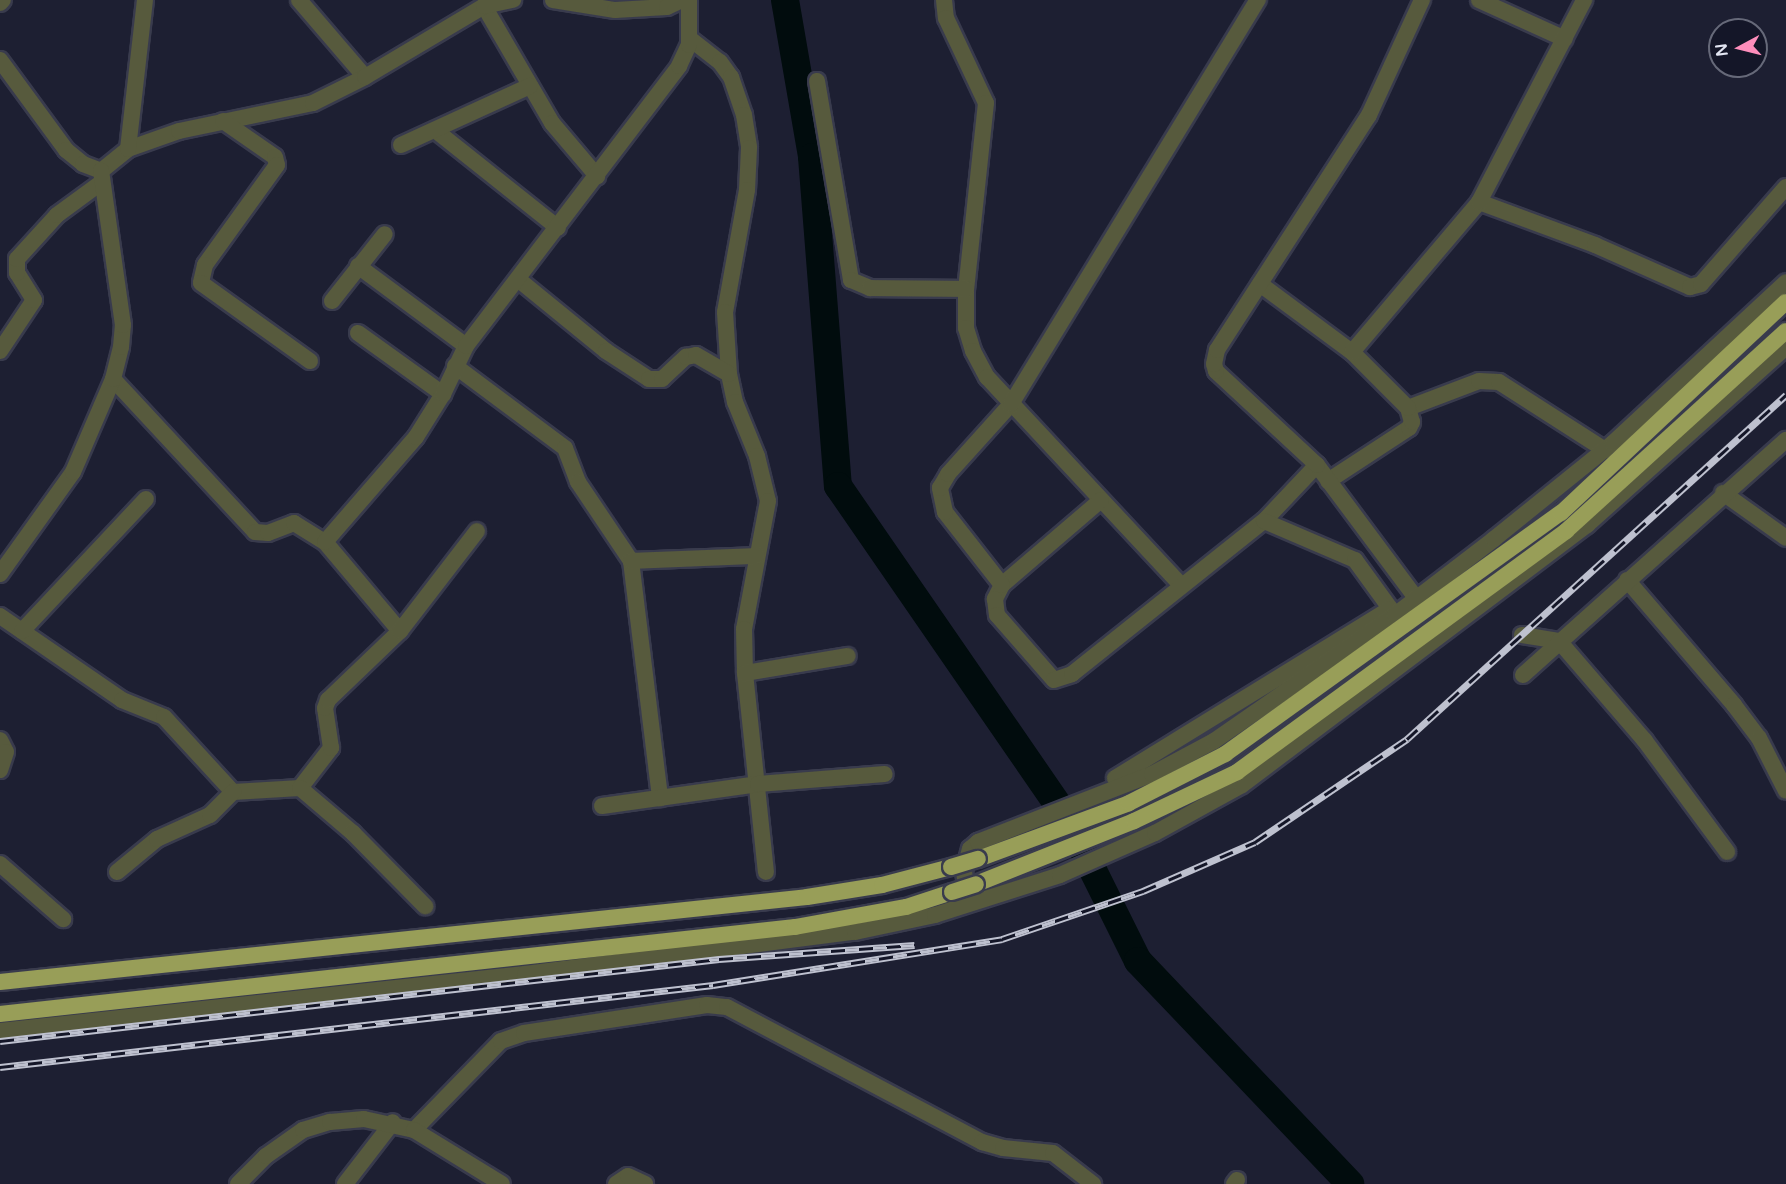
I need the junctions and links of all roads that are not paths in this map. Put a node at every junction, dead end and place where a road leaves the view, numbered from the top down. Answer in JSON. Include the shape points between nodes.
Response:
{"nodes":[{"id":1,"x":145,"y":0,"type":"edge"},
{"id":2,"x":299,"y":0,"type":"edge"},
{"id":3,"x":513,"y":0,"type":"edge"},
{"id":4,"x":553,"y":0,"type":"edge"},
{"id":5,"x":682,"y":0,"type":"edge"},
{"id":6,"x":689,"y":0,"type":"edge"},
{"id":7,"x":944,"y":0,"type":"edge"},
{"id":8,"x":1258,"y":0,"type":"edge"},
{"id":9,"x":1422,"y":0,"type":"edge"},
{"id":10,"x":1479,"y":0,"type":"edge"},
{"id":11,"x":1584,"y":0,"type":"edge"},
{"id":12,"x":484,"y":6,"type":"junction"},
{"id":13,"x":689,"y":38,"type":"junction"},
{"id":14,"x":1565,"y":39,"type":"junction"},
{"id":15,"x":0,"y":60,"type":"edge"},
{"id":16,"x":365,"y":77,"type":"junction"},
{"id":17,"x":817,"y":81,"type":"dead end"},
{"id":18,"x":530,"y":86,"type":"junction"},
{"id":19,"x":223,"y":120,"type":"junction"},
{"id":20,"x":435,"y":130,"type":"junction"},
{"id":21,"x":401,"y":145,"type":"dead end"},
{"id":22,"x":128,"y":149,"type":"junction"},
{"id":23,"x":102,"y":176,"type":"junction"},
{"id":24,"x":597,"y":176,"type":"junction"},
{"id":25,"x":1786,"y":187,"type":"edge"},
{"id":26,"x":1479,"y":202,"type":"junction"},
{"id":27,"x":558,"y":228,"type":"junction"},
{"id":28,"x":385,"y":234,"type":"dead end"},
{"id":29,"x":358,"y":266,"type":"junction"},
{"id":30,"x":519,"y":280,"type":"junction"},
{"id":31,"x":1786,"y":282,"type":"edge"},
{"id":32,"x":1260,"y":284,"type":"junction"},
{"id":33,"x":966,"y":289,"type":"junction"},
{"id":34,"x":332,"y":301,"type":"dead end"},
{"id":35,"x":1786,"y":302,"type":"edge"},
{"id":36,"x":1786,"y":331,"type":"edge"},
{"id":37,"x":358,"y":333,"type":"dead end"},
{"id":38,"x":1,"y":346,"type":"edge"},
{"id":39,"x":466,"y":346,"type":"junction"},
{"id":40,"x":1786,"y":347,"type":"edge"},
{"id":41,"x":1352,"y":352,"type":"junction"},
{"id":42,"x":310,"y":361,"type":"dead end"},
{"id":43,"x":455,"y":366,"type":"junction"},
{"id":44,"x":729,"y":374,"type":"junction"},
{"id":45,"x":113,"y":379,"type":"junction"},
{"id":46,"x":443,"y":394,"type":"junction"},
{"id":47,"x":1011,"y":404,"type":"junction"},
{"id":48,"x":1408,"y":408,"type":"junction"},
{"id":49,"x":1786,"y":440,"type":"edge"},
{"id":50,"x":1605,"y":450,"type":"junction"},
{"id":51,"x":1317,"y":465,"type":"junction"},
{"id":52,"x":1328,"y":480,"type":"junction"},
{"id":53,"x":1723,"y":493,"type":"junction"},
{"id":54,"x":146,"y":499,"type":"dead end"},
{"id":55,"x":1101,"y":500,"type":"junction"},
{"id":56,"x":1263,"y":521,"type":"junction"},
{"id":57,"x":477,"y":531,"type":"dead end"},
{"id":58,"x":1786,"y":538,"type":"edge"},
{"id":59,"x":325,"y":542,"type":"junction"},
{"id":60,"x":757,"y":556,"type":"junction"},
{"id":61,"x":631,"y":561,"type":"junction"},
{"id":62,"x":0,"y":574,"type":"edge"},
{"id":63,"x":1627,"y":580,"type":"junction"},
{"id":64,"x":1002,"y":585,"type":"junction"},
{"id":65,"x":1181,"y":585,"type":"junction"},
{"id":66,"x":1416,"y":598,"type":"junction"},
{"id":67,"x":1393,"y":612,"type":"junction"},
{"id":68,"x":0,"y":616,"type":"edge"},
{"id":69,"x":22,"y":631,"type":"junction"},
{"id":70,"x":400,"y":631,"type":"junction"},
{"id":71,"x":1522,"y":635,"type":"dead end"},
{"id":72,"x":1559,"y":641,"type":"junction"},
{"id":73,"x":848,"y":656,"type":"dead end"},
{"id":74,"x":745,"y":673,"type":"junction"},
{"id":75,"x":1523,"y":675,"type":"dead end"},
{"id":76,"x":0,"y":740,"type":"edge"},
{"id":77,"x":0,"y":770,"type":"edge"},
{"id":78,"x":885,"y":774,"type":"dead end"},
{"id":79,"x":758,"y":784,"type":"junction"},
{"id":80,"x":300,"y":788,"type":"junction"},
{"id":81,"x":1786,"y":791,"type":"edge"},
{"id":82,"x":233,"y":792,"type":"junction"},
{"id":83,"x":660,"y":798,"type":"junction"},
{"id":84,"x":602,"y":806,"type":"dead end"},
{"id":85,"x":1727,"y":852,"type":"dead end"},
{"id":86,"x":0,"y":864,"type":"edge"},
{"id":87,"x":117,"y":872,"type":"dead end"},
{"id":88,"x":766,"y":872,"type":"dead end"},
{"id":89,"x":425,"y":906,"type":"dead end"},
{"id":90,"x":969,"y":906,"type":"junction"},
{"id":91,"x":63,"y":919,"type":"dead end"},
{"id":92,"x":0,"y":982,"type":"edge"},
{"id":93,"x":0,"y":1014,"type":"edge"},
{"id":94,"x":0,"y":1031,"type":"edge"},
{"id":95,"x":393,"y":1122,"type":"junction"},
{"id":96,"x":414,"y":1130,"type":"junction"},
{"id":97,"x":238,"y":1184,"type":"edge"},
{"id":98,"x":345,"y":1184,"type":"edge"},
{"id":99,"x":502,"y":1184,"type":"edge"},
{"id":100,"x":616,"y":1184,"type":"edge"},
{"id":101,"x":645,"y":1184,"type":"edge"},
{"id":102,"x":1093,"y":1184,"type":"edge"}],
"edges":[{"from":1,"to":22,"type":"street"},
{"from":2,"to":16,"type":"street"},
{"from":3,"to":12,"type":"street"},
{"from":4,"to":5,"type":"street","via":[[615,10],[667,6]]},
{"from":6,"to":13,"type":"street"},
{"from":7,"to":33,"type":"street","via":[[946,18],[986,103]]},
{"from":8,"to":47,"type":"street"},
{"from":9,"to":32,"type":"street","via":[[1369,115]]},
{"from":10,"to":14,"type":"street"},
{"from":11,"to":14,"type":"street"},
{"from":12,"to":16,"type":"street"},
{"from":12,"to":18,"type":"street"},
{"from":13,"to":24,"type":"street","via":[[679,66]]},
{"from":13,"to":44,"type":"street","via":[[720,62],[731,77],[744,115],[749,148],[747,190],[725,312]]},
{"from":14,"to":26,"type":"street"},
{"from":15,"to":23,"type":"street","via":[[66,150]]},
{"from":16,"to":19,"type":"street","via":[[313,103],[274,114]]},
{"from":17,"to":33,"type":"street","via":[[851,280],[870,288]]},
{"from":18,"to":20,"type":"street"},
{"from":18,"to":24,"type":"street","via":[[552,123]]},
{"from":19,"to":22,"type":"street"},
{"from":19,"to":42,"type":"street","via":[[275,157],[277,165],[205,265],[201,283]]},
{"from":20,"to":21,"type":"street"},
{"from":20,"to":27,"type":"street"},
{"from":22,"to":23,"type":"street"},
{"from":23,"to":38,"type":"street","via":[[57,215],[17,259],[16,269],[33,300]]},
{"from":23,"to":45,"type":"street","via":[[123,325]]},
{"from":24,"to":27,"type":"street"},
{"from":25,"to":26,"type":"street","via":[[1701,284],[1690,287],[1595,245]]},
{"from":26,"to":41,"type":"street"},
{"from":27,"to":30,"type":"street"},
{"from":28,"to":29,"type":"street"},
{"from":29,"to":34,"type":"street"},
{"from":29,"to":39,"type":"street"},
{"from":30,"to":39,"type":"street"},
{"from":30,"to":44,"type":"street","via":[[606,351],[649,379],[662,379],[686,357],[696,355]]},
{"from":31,"to":50,"type":"street"},
{"from":32,"to":41,"type":"street"},
{"from":32,"to":51,"type":"street","via":[[1217,350],[1216,371]]},
{"from":33,"to":47,"type":"street","via":[[966,328],[973,351],[987,377]]},
{"from":35,"to":92,"type":"highway","bridge":true,"via":[[1561,513],[1225,754],[1129,803],[951,867],[882,885],[807,897]]},
{"from":36,"to":93,"type":"highway","bridge":true,"via":[[1626,479],[1519,568],[1237,772],[1134,821],[976,884],[906,907],[795,927]]},
{"from":37,"to":46,"type":"street"},
{"from":39,"to":43,"type":"street"},
{"from":40,"to":90,"type":"street","via":[[1587,525],[1242,785],[1155,833],[1060,875]]},
{"from":41,"to":48,"type":"street"},
{"from":43,"to":46,"type":"street"},
{"from":43,"to":61,"type":"street","via":[[565,448],[578,482]]},
{"from":44,"to":60,"type":"street","via":[[768,501]]},
{"from":45,"to":59,"type":"street","via":[[255,532],[268,533],[294,523]]},
{"from":45,"to":62,"type":"street","via":[[73,472]]},
{"from":46,"to":59,"type":"street","via":[[416,437]]},
{"from":47,"to":55,"type":"street"},
{"from":47,"to":64,"type":"street","via":[[940,488],[945,512]]},
{"from":48,"to":50,"type":"street","via":[[1479,381],[1499,382]]},
{"from":48,"to":52,"type":"street","via":[[1412,422],[1409,428]]},
{"from":49,"to":53,"type":"street"},
{"from":50,"to":66,"type":"street"},
{"from":51,"to":52,"type":"street"},
{"from":51,"to":56,"type":"street"},
{"from":52,"to":66,"type":"street"},
{"from":53,"to":58,"type":"street"},
{"from":53,"to":63,"type":"street"},
{"from":54,"to":69,"type":"street"},
{"from":55,"to":64,"type":"street"},
{"from":55,"to":65,"type":"street"},
{"from":56,"to":65,"type":"street"},
{"from":56,"to":67,"type":"street","via":[[1355,560]]},
{"from":57,"to":70,"type":"street"},
{"from":59,"to":70,"type":"street"},
{"from":60,"to":61,"type":"street"},
{"from":60,"to":74,"type":"street","via":[[745,621]]},
{"from":61,"to":83,"type":"street"},
{"from":63,"to":72,"type":"street"},
{"from":63,"to":81,"type":"street","via":[[1759,738]]},
{"from":64,"to":65,"type":"street","via":[[995,599],[997,615],[1054,680],[1072,674]]},
{"from":66,"to":67,"type":"street"},
{"from":67,"to":90,"type":"street","via":[[1214,741],[978,842],[969,849],[964,871]]},
{"from":68,"to":69,"type":"street"},
{"from":69,"to":82,"type":"street","via":[[122,700],[164,717]]},
{"from":70,"to":80,"type":"street","via":[[328,700],[331,748]]},
{"from":71,"to":72,"type":"street"},
{"from":72,"to":75,"type":"street"},
{"from":72,"to":85,"type":"street","via":[[1645,741]]},
{"from":73,"to":74,"type":"street"},
{"from":74,"to":79,"type":"street"},
{"from":76,"to":77,"type":"street","via":[[6,752]]},
{"from":78,"to":79,"type":"street"},
{"from":79,"to":83,"type":"street"},
{"from":79,"to":88,"type":"street"},
{"from":80,"to":82,"type":"street"},
{"from":80,"to":89,"type":"street","via":[[353,833]]},
{"from":82,"to":87,"type":"street","via":[[210,815],[158,839]]},
{"from":83,"to":84,"type":"street"},
{"from":86,"to":91,"type":"street"},
{"from":90,"to":94,"type":"street","via":[[855,933]]},
{"from":95,"to":96,"type":"street"},
{"from":95,"to":97,"type":"street","via":[[353,1120],[303,1130],[266,1156]]},
{"from":95,"to":98,"type":"street"},
{"from":96,"to":99,"type":"street"},
{"from":96,"to":102,"type":"street","via":[[501,1041],[524,1033],[707,1005],[726,1007],[982,1142],[1053,1153]]},
{"from":100,"to":101,"type":"street","via":[[628,1176]]}]}
